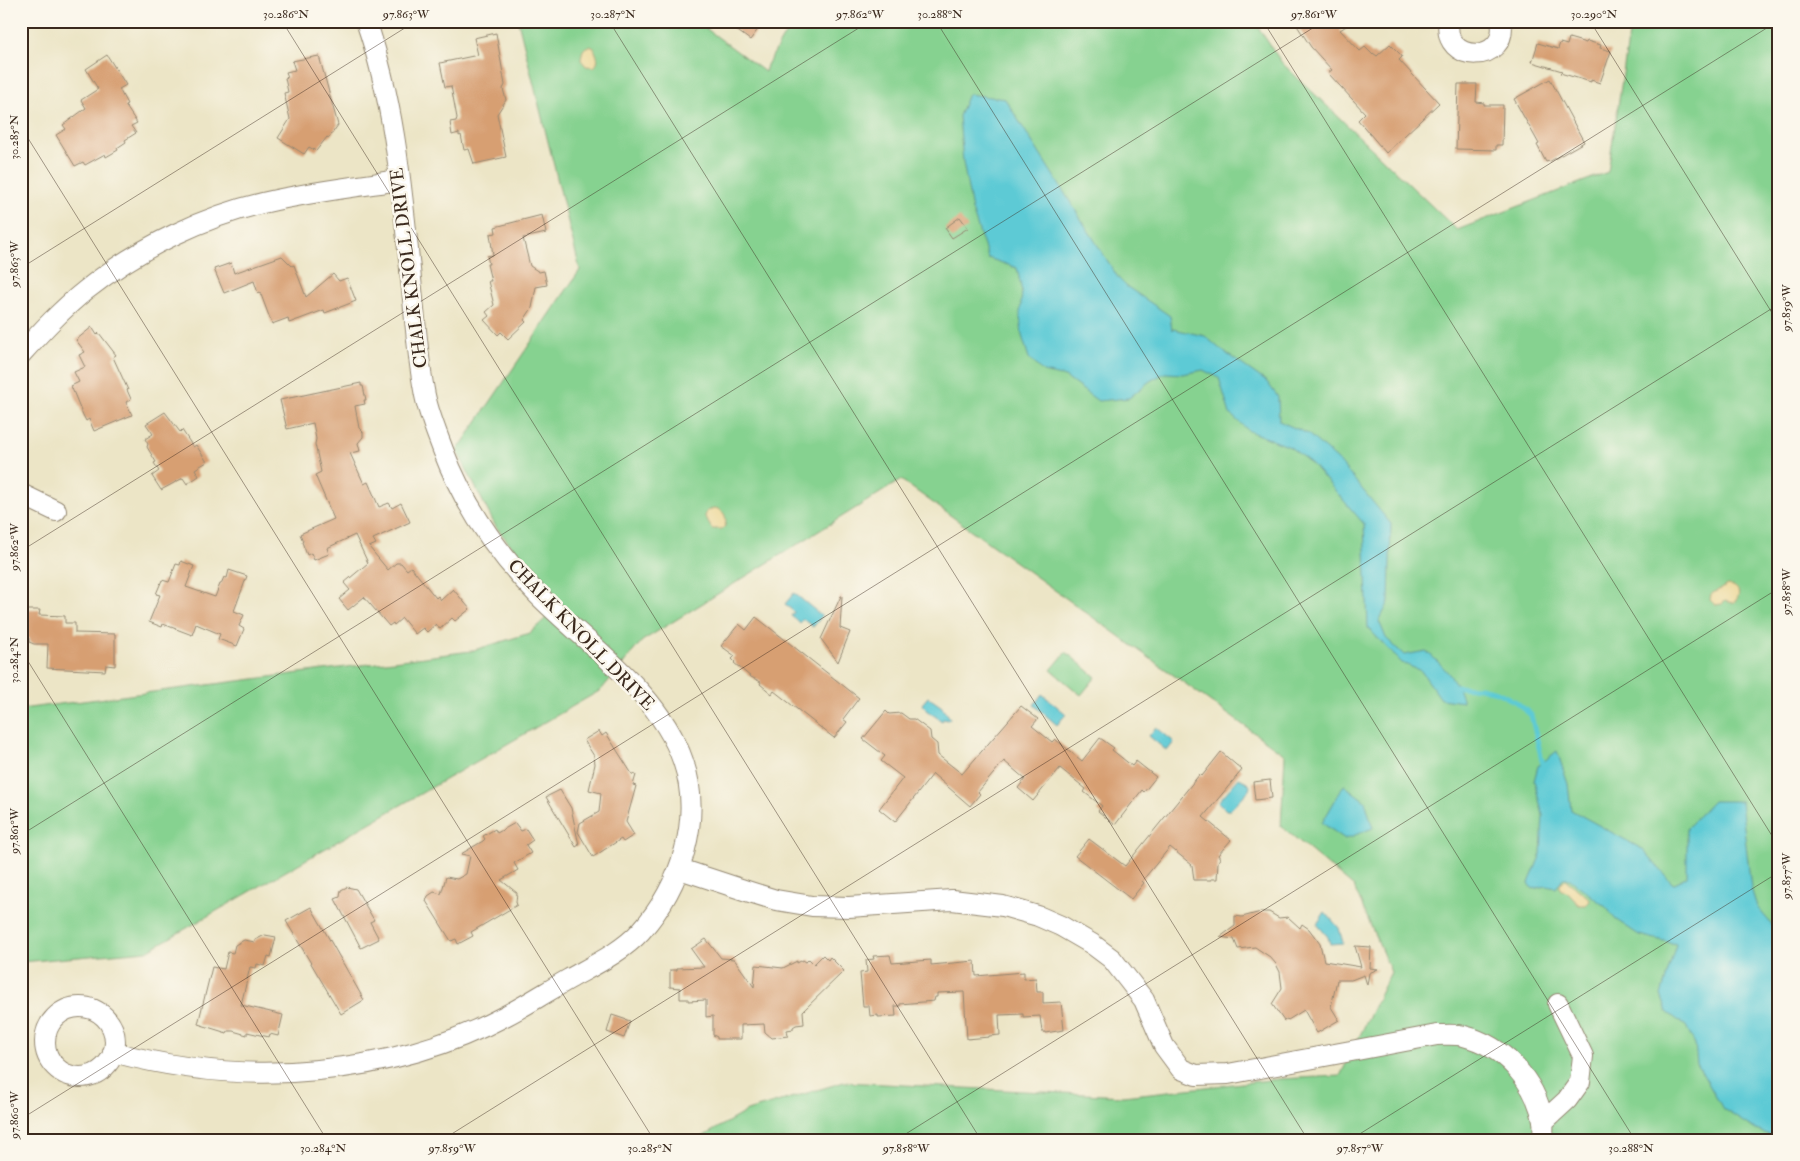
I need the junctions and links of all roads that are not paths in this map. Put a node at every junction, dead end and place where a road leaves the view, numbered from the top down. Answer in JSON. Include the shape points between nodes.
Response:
{"nodes":[{"id":1,"x":366,"y":21,"type":"edge"},
{"id":2,"x":1501,"y":21,"type":"edge"},
{"id":3,"x":1445,"y":23,"type":"edge"},
{"id":4,"x":400,"y":180,"type":"junction"},
{"id":5,"x":21,"y":354,"type":"edge"},
{"id":6,"x":21,"y":494,"type":"edge"},
{"id":7,"x":56,"y":511,"type":"dead end"},
{"id":8,"x":680,"y":869,"type":"junction"},
{"id":9,"x":1558,"y":1004,"type":"dead end"},
{"id":10,"x":113,"y":1052,"type":"dead end"},
{"id":11,"x":1543,"y":1131,"type":"edge"}],
"edges":[{"from":1,"to":4,"type":"street","name":"CHALK KNOLL DRIVE","via":[[385,84]]},
{"from":2,"to":3,"type":"street","via":[[1499,41],[1493,48],[1477,54],[1460,50]]},
{"from":4,"to":5,"type":"street","via":[[276,200],[232,211],[192,226],[152,246],[85,290]]},
{"from":4,"to":8,"type":"street","name":"CHALK KNOLL DRIVE","via":[[424,394],[443,450],[466,501],[502,554],[539,596],[642,693],[671,734],[682,759],[691,796],[688,834]]},
{"from":6,"to":7,"type":"street"},
{"from":8,"to":10,"type":"street","name":"CHALK KNOLL DRIVE","via":[[653,917],[619,950],[506,1016],[419,1052],[363,1064],[275,1073],[169,1065]]},
{"from":8,"to":11,"type":"street","via":[[758,895],[812,906],[849,907],[952,900],[1003,906],[1038,916],[1092,944],[1112,959],[1144,1000],[1164,1046],[1181,1070],[1196,1075],[1228,1074],[1437,1035],[1463,1036],[1486,1043],[1527,1080],[1537,1100]]},
{"from":9,"to":11,"type":"street","via":[[1583,1056],[1580,1082]]}]}
